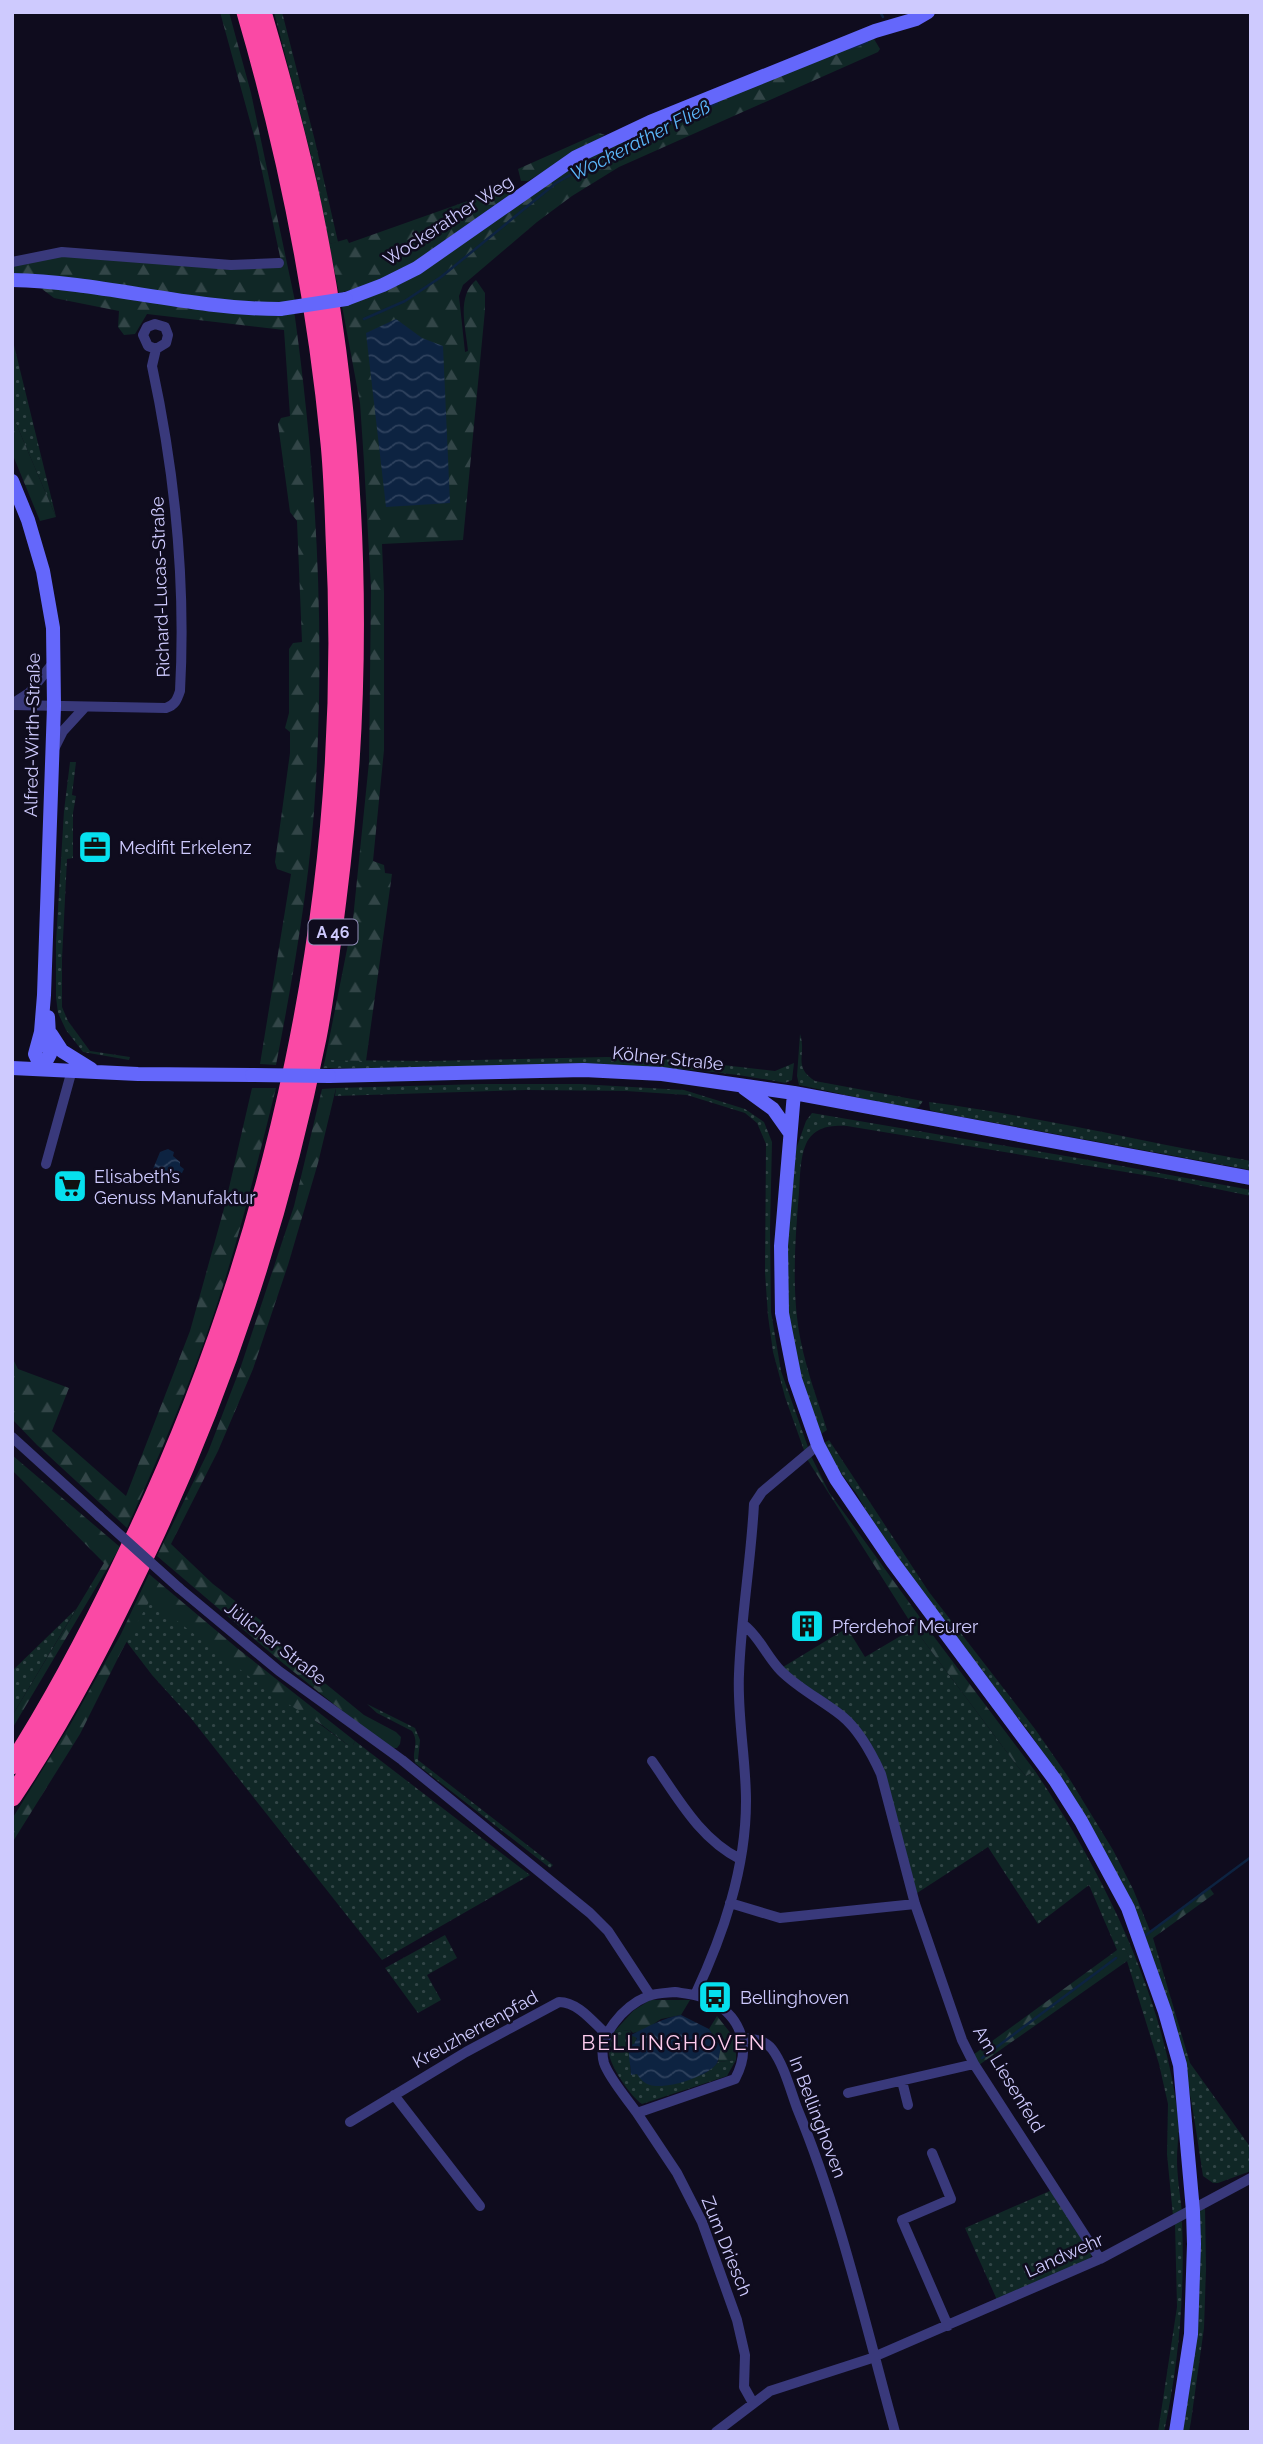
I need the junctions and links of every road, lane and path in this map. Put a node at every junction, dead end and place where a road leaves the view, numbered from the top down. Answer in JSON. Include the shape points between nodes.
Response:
{"nodes":[{"id":1,"x":246,"y":12,"type":"edge"},
{"id":2,"x":262,"y":12,"type":"edge"},
{"id":3,"x":928,"y":12,"type":"edge"},
{"id":4,"x":12,"y":262,"type":"edge"},
{"id":5,"x":279,"y":262,"type":"dead end"},
{"id":6,"x":12,"y":280,"type":"edge"},
{"id":7,"x":156,"y":349,"type":"dead end"},
{"id":8,"x":12,"y":481,"type":"edge"},
{"id":9,"x":53,"y":663,"type":"junction"},
{"id":10,"x":12,"y":704,"type":"edge"},
{"id":11,"x":54,"y":706,"type":"junction"},
{"id":12,"x":85,"y":707,"type":"junction"},
{"id":13,"x":52,"y":752,"type":"junction"},
{"id":14,"x":44,"y":995,"type":"junction"},
{"id":15,"x":51,"y":1034,"type":"junction"},
{"id":16,"x":12,"y":1068,"type":"edge"},
{"id":17,"x":42,"y":1069,"type":"junction"},
{"id":18,"x":72,"y":1070,"type":"junction"},
{"id":19,"x":95,"y":1071,"type":"junction"},
{"id":20,"x":740,"y":1085,"type":"junction"},
{"id":21,"x":794,"y":1093,"type":"junction"},
{"id":22,"x":790,"y":1133,"type":"junction"},
{"id":23,"x":46,"y":1164,"type":"dead end"},
{"id":24,"x":1251,"y":1178,"type":"edge"},
{"id":25,"x":12,"y":1437,"type":"edge"},
{"id":26,"x":818,"y":1445,"type":"junction"},
{"id":27,"x":744,"y":1625,"type":"junction"},
{"id":28,"x":652,"y":1761,"type":"dead end"},
{"id":29,"x":12,"y":1765,"type":"edge"},
{"id":30,"x":12,"y":1797,"type":"edge"},
{"id":31,"x":740,"y":1859,"type":"junction"},
{"id":32,"x":730,"y":1903,"type":"junction"},
{"id":33,"x":915,"y":1904,"type":"junction"},
{"id":34,"x":650,"y":1995,"type":"junction"},
{"id":35,"x":695,"y":1995,"type":"junction"},
{"id":36,"x":606,"y":2034,"type":"junction"},
{"id":37,"x":743,"y":2038,"type":"junction"},
{"id":38,"x":974,"y":2064,"type":"junction"},
{"id":39,"x":901,"y":2081,"type":"junction"},
{"id":40,"x":848,"y":2093,"type":"dead end"},
{"id":41,"x":394,"y":2095,"type":"junction"},
{"id":42,"x":908,"y":2105,"type":"dead end"},
{"id":43,"x":637,"y":2113,"type":"junction"},
{"id":44,"x":350,"y":2122,"type":"dead end"},
{"id":45,"x":932,"y":2153,"type":"dead end"},
{"id":46,"x":1251,"y":2178,"type":"edge"},
{"id":47,"x":480,"y":2206,"type":"dead end"},
{"id":48,"x":1194,"y":2211,"type":"junction"},
{"id":49,"x":1100,"y":2259,"type":"junction"},
{"id":50,"x":948,"y":2326,"type":"junction"},
{"id":51,"x":874,"y":2356,"type":"junction"},
{"id":52,"x":753,"y":2403,"type":"junction"},
{"id":53,"x":716,"y":2432,"type":"edge"},
{"id":54,"x":895,"y":2432,"type":"edge"},
{"id":55,"x":1176,"y":2432,"type":"edge"}],
"edges":[{"from":1,"to":29,"type":"highway","number":"A 46","via":[[290,190],[331,446],[338,679],[334,769],[315,948],[279,1129],[214,1349],[136,1536],[71,1666]]},
{"from":2,"to":30,"type":"highway","number":"A 46","via":[[317,232],[346,443],[354,680],[351,763],[331,950],[317,1038],[280,1193],[230,1353],[186,1468],[124,1601],[87,1674]]},
{"from":3,"to":6,"type":"main road","name":"Wockerather Weg","bridge":true,"via":[[650,122],[576,157],[417,268],[346,299],[280,309],[212,306]]},
{"from":4,"to":5,"type":"street","via":[[62,252],[231,265]]},
{"from":7,"to":12,"type":"street","name":"Richard-Lucas-Straße","via":[[152,366],[174,487],[179,551],[180,691],[174,705],[166,708]]},
{"from":8,"to":9,"type":"main road","name":"Alfred-Wirth-Straße","via":[[43,571],[53,628]]},
{"from":9,"to":10,"type":"street","via":[[29,693]]},
{"from":9,"to":11,"type":"main road","name":"Alfred-Wirth-Straße"},
{"from":10,"to":11,"type":"street","name":"Richard-Lucas-Straße"},
{"from":11,"to":12,"type":"street","name":"Richard-Lucas-Straße"},
{"from":11,"to":13,"type":"main road","name":"Alfred-Wirth-Straße"},
{"from":12,"to":13,"type":"street","via":[[63,731]]},
{"from":13,"to":14,"type":"main road","name":"Alfred-Wirth-Straße"},
{"from":14,"to":15,"type":"main road","name":"Alfred-Wirth-Straße"},
{"from":14,"to":17,"type":"main road","name":"Alfred-Wirth-Straße","via":[[35,1054]]},
{"from":15,"to":17,"type":"main road","name":"Alfred-Wirth-Straße","via":[[50,1054]]},
{"from":15,"to":19,"type":"main road","via":[[62,1051]]},
{"from":16,"to":17,"type":"main road","name":"Kölner Straße"},
{"from":17,"to":18,"type":"main road","name":"Kölner Straße"},
{"from":18,"to":19,"type":"main road","name":"Kölner Straße"},
{"from":18,"to":23,"type":"street"},
{"from":19,"to":20,"type":"main road","name":"Kölner Straße","bridge":true,"via":[[329,1076],[584,1070]]},
{"from":20,"to":21,"type":"main road","name":"Kölner Straße"},
{"from":20,"to":22,"type":"main road","via":[[773,1109]]},
{"from":21,"to":22,"type":"main road"},
{"from":21,"to":24,"type":"main road","name":"Kölner Straße"},
{"from":22,"to":26,"type":"main road","via":[[781,1246],[782,1313],[795,1379]]},
{"from":25,"to":34,"type":"street","name":"Jülicher Straße","bridge":true,"via":[[279,1671],[402,1760],[590,1913],[608,1931]]},
{"from":26,"to":27,"type":"street","via":[[754,1504]]},
{"from":26,"to":48,"type":"main road","via":[[836,1479],[913,1590],[1055,1780],[1123,1898],[1180,2065]]},
{"from":27,"to":31,"type":"street","via":[[738,1676],[746,1802]]},
{"from":27,"to":33,"type":"street","name":"Am Liesenfeld","via":[[783,1673],[844,1717],[873,1757]]},
{"from":28,"to":31,"type":"street","via":[[706,1836]]},
{"from":31,"to":32,"type":"street"},
{"from":32,"to":33,"type":"street","via":[[780,1918]]},
{"from":32,"to":35,"type":"street"},
{"from":33,"to":38,"type":"street","name":"Am Liesenfeld"},
{"from":34,"to":35,"type":"street"},
{"from":34,"to":36,"type":"street","via":[[618,2018]]},
{"from":35,"to":37,"type":"street","via":[[713,2001],[727,2013]]},
{"from":36,"to":41,"type":"street","name":"Kreuzherrenpfad","via":[[575,2006],[559,2002]]},
{"from":36,"to":43,"type":"street","via":[[604,2065]]},
{"from":37,"to":43,"type":"street","via":[[745,2053],[735,2079]]},
{"from":37,"to":51,"type":"street","name":"In Bellinghoven","via":[[770,2046],[778,2060],[838,2221]]},
{"from":38,"to":39,"type":"street"},
{"from":38,"to":49,"type":"street","name":"Am Liesenfeld"},
{"from":39,"to":40,"type":"street"},
{"from":39,"to":42,"type":"street"},
{"from":41,"to":44,"type":"street","name":"Kreuzherrenpfad"},
{"from":41,"to":47,"type":"street"},
{"from":43,"to":52,"type":"street","name":"Zum Driesch","via":[[702,2221],[737,2320],[745,2355],[744,2387]]},
{"from":45,"to":50,"type":"street","via":[[951,2199],[902,2220]]},
{"from":46,"to":48,"type":"street","name":"Landwehr"},
{"from":48,"to":49,"type":"street","name":"Landwehr"},
{"from":48,"to":55,"type":"main road","via":[[1191,2334]]},
{"from":49,"to":50,"type":"street","name":"Landwehr"},
{"from":50,"to":51,"type":"street","name":"Landwehr"},
{"from":51,"to":52,"type":"street","name":"Landwehr","via":[[770,2391]]},
{"from":51,"to":54,"type":"street","name":"In Bellinghoven"},
{"from":52,"to":53,"type":"street","name":"Landwehr"}]}
